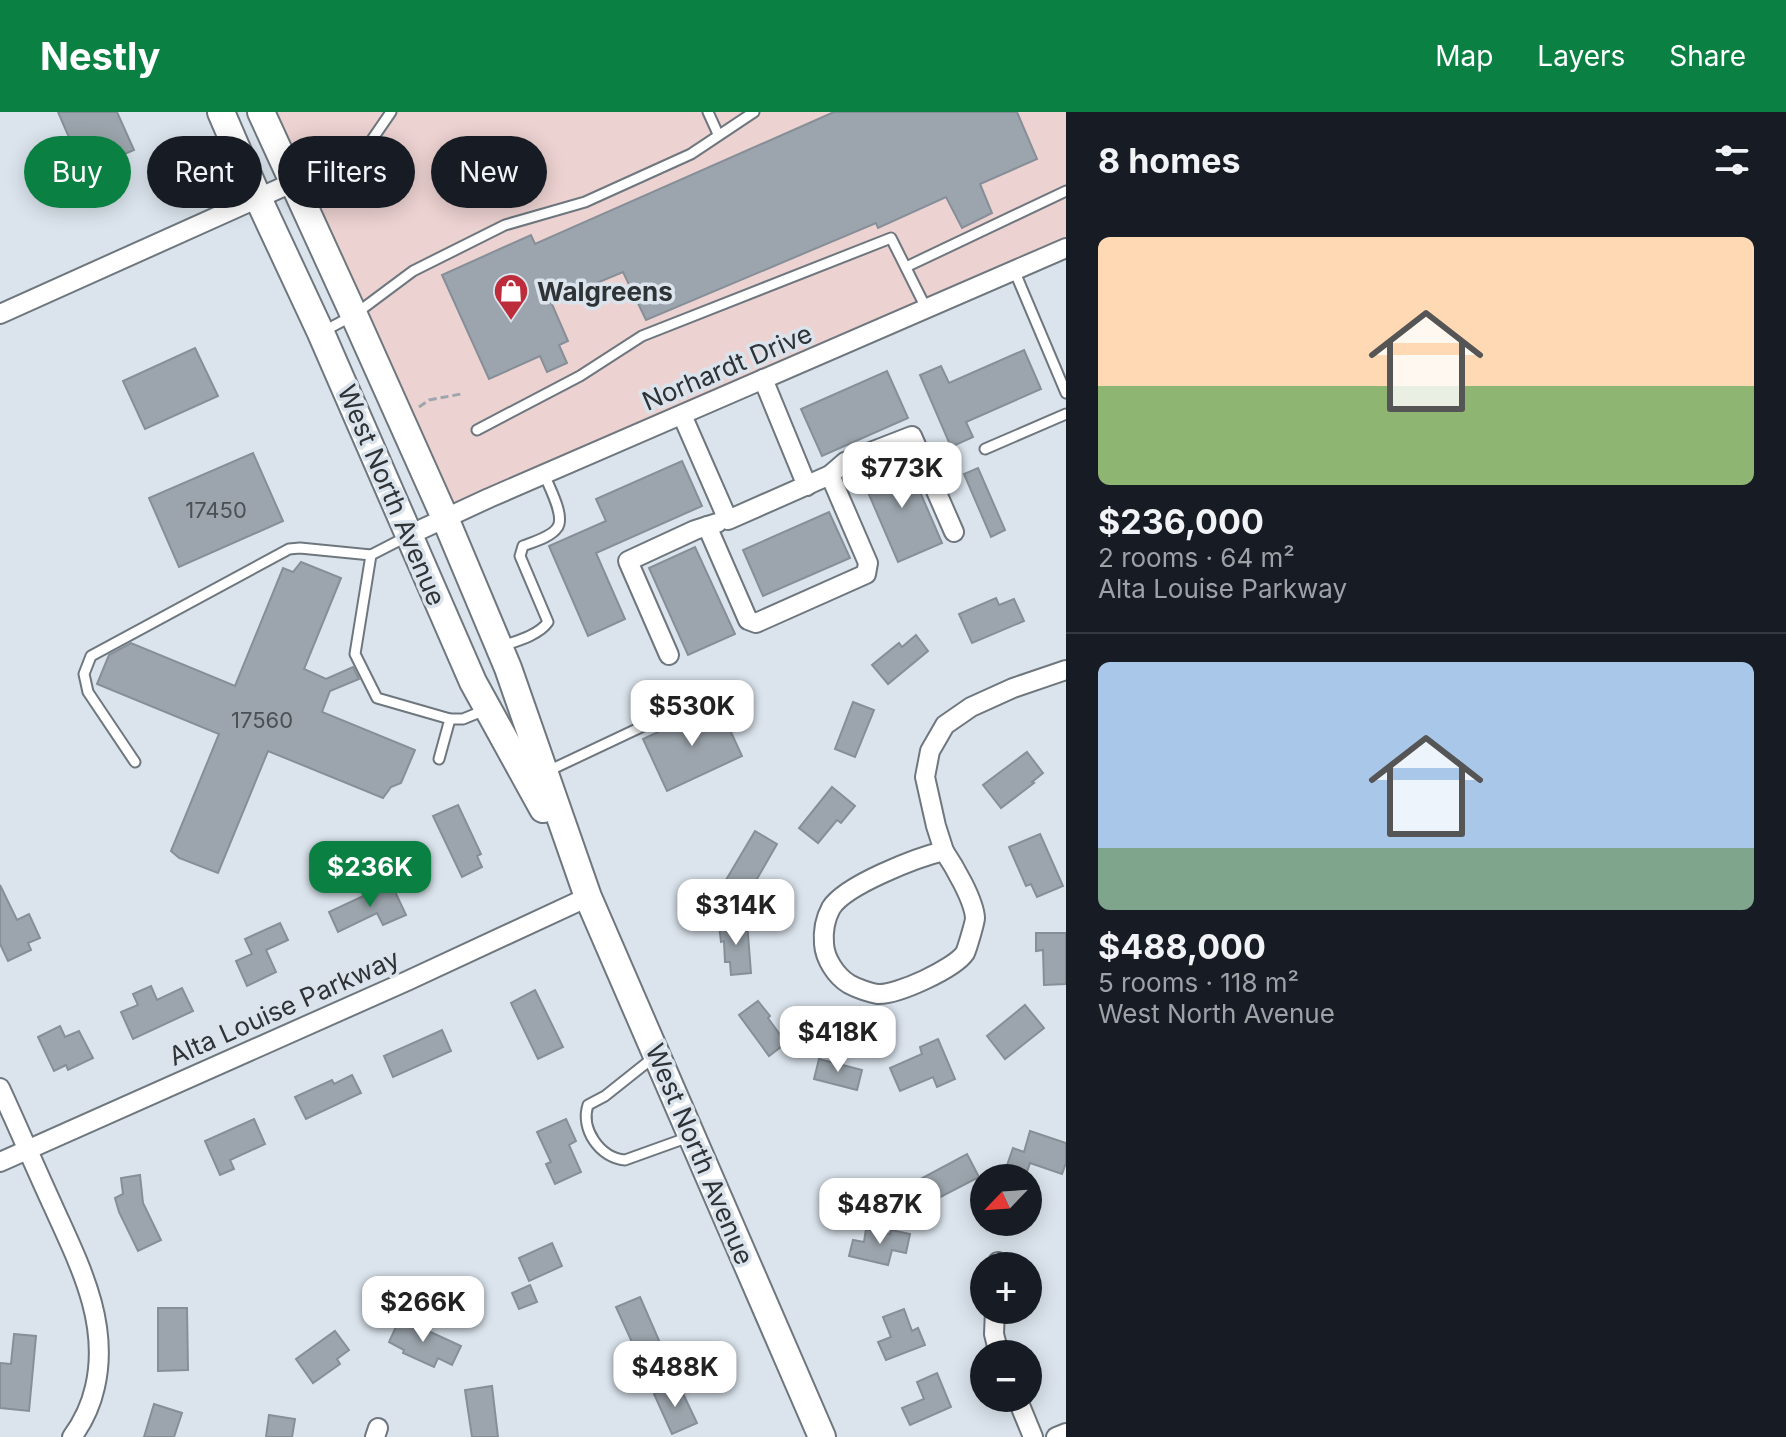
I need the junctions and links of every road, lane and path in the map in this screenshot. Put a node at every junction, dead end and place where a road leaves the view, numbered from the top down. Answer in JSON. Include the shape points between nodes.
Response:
{"nodes":[{"id":1,"x":221,"y":112,"type":"edge"},
{"id":2,"x":261,"y":112,"type":"edge"},
{"id":3,"x":391,"y":112,"type":"edge"},
{"id":4,"x":708,"y":112,"type":"edge"},
{"id":5,"x":754,"y":112,"type":"edge"},
{"id":6,"x":718,"y":134,"type":"junction"},
{"id":7,"x":231,"y":136,"type":"edge"},
{"id":8,"x":374,"y":136,"type":"edge"},
{"id":9,"x":278,"y":148,"type":"edge"},
{"id":10,"x":1066,"y":191,"type":"edge"},
{"id":11,"x":262,"y":207,"type":"edge"},
{"id":12,"x":236,"y":208,"type":"edge"},
{"id":13,"x":306,"y":208,"type":"edge"},
{"id":14,"x":1066,"y":248,"type":"edge"},
{"id":15,"x":906,"y":267,"type":"junction"},
{"id":16,"x":1014,"y":270,"type":"junction"},
{"id":17,"x":926,"y":309,"type":"junction"},
{"id":18,"x":0,"y":314,"type":"edge"},
{"id":19,"x":354,"y":315,"type":"junction"},
{"id":20,"x":321,"y":333,"type":"junction"},
{"id":21,"x":763,"y":379,"type":"junction"},
{"id":22,"x":1066,"y":393,"type":"edge"},
{"id":23,"x":461,"y":394,"type":"dead end"},
{"id":24,"x":414,"y":410,"type":"dead end"},
{"id":25,"x":1066,"y":414,"type":"edge"},
{"id":26,"x":682,"y":415,"type":"junction"},
{"id":27,"x":477,"y":430,"type":"dead end"},
{"id":28,"x":985,"y":449,"type":"dead end"},
{"id":29,"x":544,"y":474,"type":"junction"},
{"id":30,"x":830,"y":475,"type":"junction"},
{"id":31,"x":807,"y":486,"type":"junction"},
{"id":32,"x":445,"y":518,"type":"junction"},
{"id":33,"x":728,"y":520,"type":"junction"},
{"id":34,"x":707,"y":526,"type":"junction"},
{"id":35,"x":954,"y":532,"type":"dead end"},
{"id":36,"x":409,"y":535,"type":"junction"},
{"id":37,"x":371,"y":555,"type":"junction"},
{"id":38,"x":499,"y":647,"type":"junction"},
{"id":39,"x":669,"y":655,"type":"dead end"},
{"id":40,"x":1066,"y":670,"type":"edge"},
{"id":41,"x":726,"y":687,"type":"dead end"},
{"id":42,"x":488,"y":709,"type":"junction"},
{"id":43,"x":450,"y":719,"type":"junction"},
{"id":44,"x":439,"y":759,"type":"dead end"},
{"id":45,"x":135,"y":762,"type":"dead end"},
{"id":46,"x":536,"y":777,"type":"junction"},
{"id":47,"x":944,"y":851,"type":"junction"},
{"id":48,"x":588,"y":897,"type":"junction"},
{"id":49,"x":657,"y":1054,"type":"junction"},
{"id":50,"x":0,"y":1088,"type":"edge"},
{"id":51,"x":692,"y":1136,"type":"junction"},
{"id":52,"x":27,"y":1149,"type":"junction"},
{"id":53,"x":0,"y":1162,"type":"edge"},
{"id":54,"x":1023,"y":1412,"type":"edge"},
{"id":55,"x":1066,"y":1433,"type":"edge"},
{"id":56,"x":72,"y":1437,"type":"edge"},
{"id":57,"x":822,"y":1437,"type":"edge"},
{"id":58,"x":1033,"y":1437,"type":"edge"},
{"id":59,"x":1056,"y":1437,"type":"edge"}],
"edges":[{"from":1,"to":7,"type":"main road","name":"West North Avenue"},
{"from":2,"to":9,"type":"main road","name":"West North Avenue"},
{"from":3,"to":8,"type":"lane"},
{"from":4,"to":6,"type":"lane"},
{"from":5,"to":6,"type":"lane"},
{"from":6,"to":19,"type":"lane","via":[[691,154],[585,202],[505,225],[424,265]]},
{"from":10,"to":15,"type":"lane"},
{"from":11,"to":20,"type":"main road","name":"West North Avenue"},
{"from":12,"to":18,"type":"street"},
{"from":13,"to":19,"type":"main road","name":"West North Avenue"},
{"from":14,"to":16,"type":"street","name":"Norhardt Drive"},
{"from":15,"to":17,"type":"lane"},
{"from":15,"to":27,"type":"lane","via":[[891,238],[642,336],[580,376]]},
{"from":16,"to":17,"type":"street","name":"Norhardt Drive"},
{"from":16,"to":22,"type":"lane"},
{"from":17,"to":21,"type":"street","name":"Norhardt Drive"},
{"from":19,"to":20,"type":"lane"},
{"from":19,"to":32,"type":"main road","name":"West North Avenue"},
{"from":20,"to":36,"type":"main road","name":"West North Avenue"},
{"from":21,"to":26,"type":"street","name":"Norhardt Drive"},
{"from":21,"to":31,"type":"street"},
{"from":23,"to":24,"type":"path","via":[[429,400]]},
{"from":25,"to":28,"type":"lane"},
{"from":26,"to":29,"type":"street","name":"Norhardt Drive"},
{"from":26,"to":33,"type":"street"},
{"from":29,"to":32,"type":"street","name":"Norhardt Drive"},
{"from":29,"to":38,"type":"lane","via":[[561,518],[559,526],[523,546],[520,556],[548,622]]},
{"from":30,"to":31,"type":"street"},
{"from":30,"to":34,"type":"street","via":[[868,563],[866,574],[756,623],[748,620]]},
{"from":30,"to":35,"type":"street","via":[[845,462],[912,436]]},
{"from":31,"to":33,"type":"street"},
{"from":32,"to":36,"type":"street","name":"Norhardt Drive"},
{"from":32,"to":38,"type":"main road","name":"West North Avenue"},
{"from":33,"to":34,"type":"street"},
{"from":34,"to":39,"type":"street","via":[[628,561]]},
{"from":36,"to":37,"type":"lane"},
{"from":36,"to":42,"type":"main road","name":"West North Avenue"},
{"from":37,"to":43,"type":"lane","via":[[355,654],[377,698]]},
{"from":37,"to":45,"type":"lane","via":[[289,549],[91,656],[84,674],[88,692]]},
{"from":38,"to":46,"type":"main road","name":"West North Avenue"},
{"from":40,"to":47,"type":"street","via":[[985,700],[945,725],[930,751],[925,777]]},
{"from":41,"to":46,"type":"lane"},
{"from":42,"to":43,"type":"lane"},
{"from":42,"to":46,"type":"main road","name":"West North Avenue"},
{"from":43,"to":44,"type":"lane"},
{"from":46,"to":48,"type":"main road","name":"West North Avenue"},
{"from":47,"to":47,"type":"street","via":[[871,879],[832,907],[823,932],[825,952],[849,984],[876,994],[892,993],[939,973],[965,953],[975,918]]},
{"from":48,"to":49,"type":"main road","name":"West North Avenue"},
{"from":48,"to":52,"type":"street","name":"Alta Louise Parkway"},
{"from":49,"to":51,"type":"main road","name":"West North Avenue"},
{"from":49,"to":51,"type":"lane","via":[[588,1105],[589,1128],[600,1149],[625,1160]]},
{"from":50,"to":52,"type":"street"},
{"from":51,"to":57,"type":"main road","name":"West North Avenue"},
{"from":52,"to":53,"type":"street","name":"Alta Louise Parkway"},
{"from":52,"to":56,"type":"street","via":[[85,1276],[99,1334],[92,1400]]},
{"from":54,"to":58,"type":"street"},
{"from":55,"to":59,"type":"street"}]}
